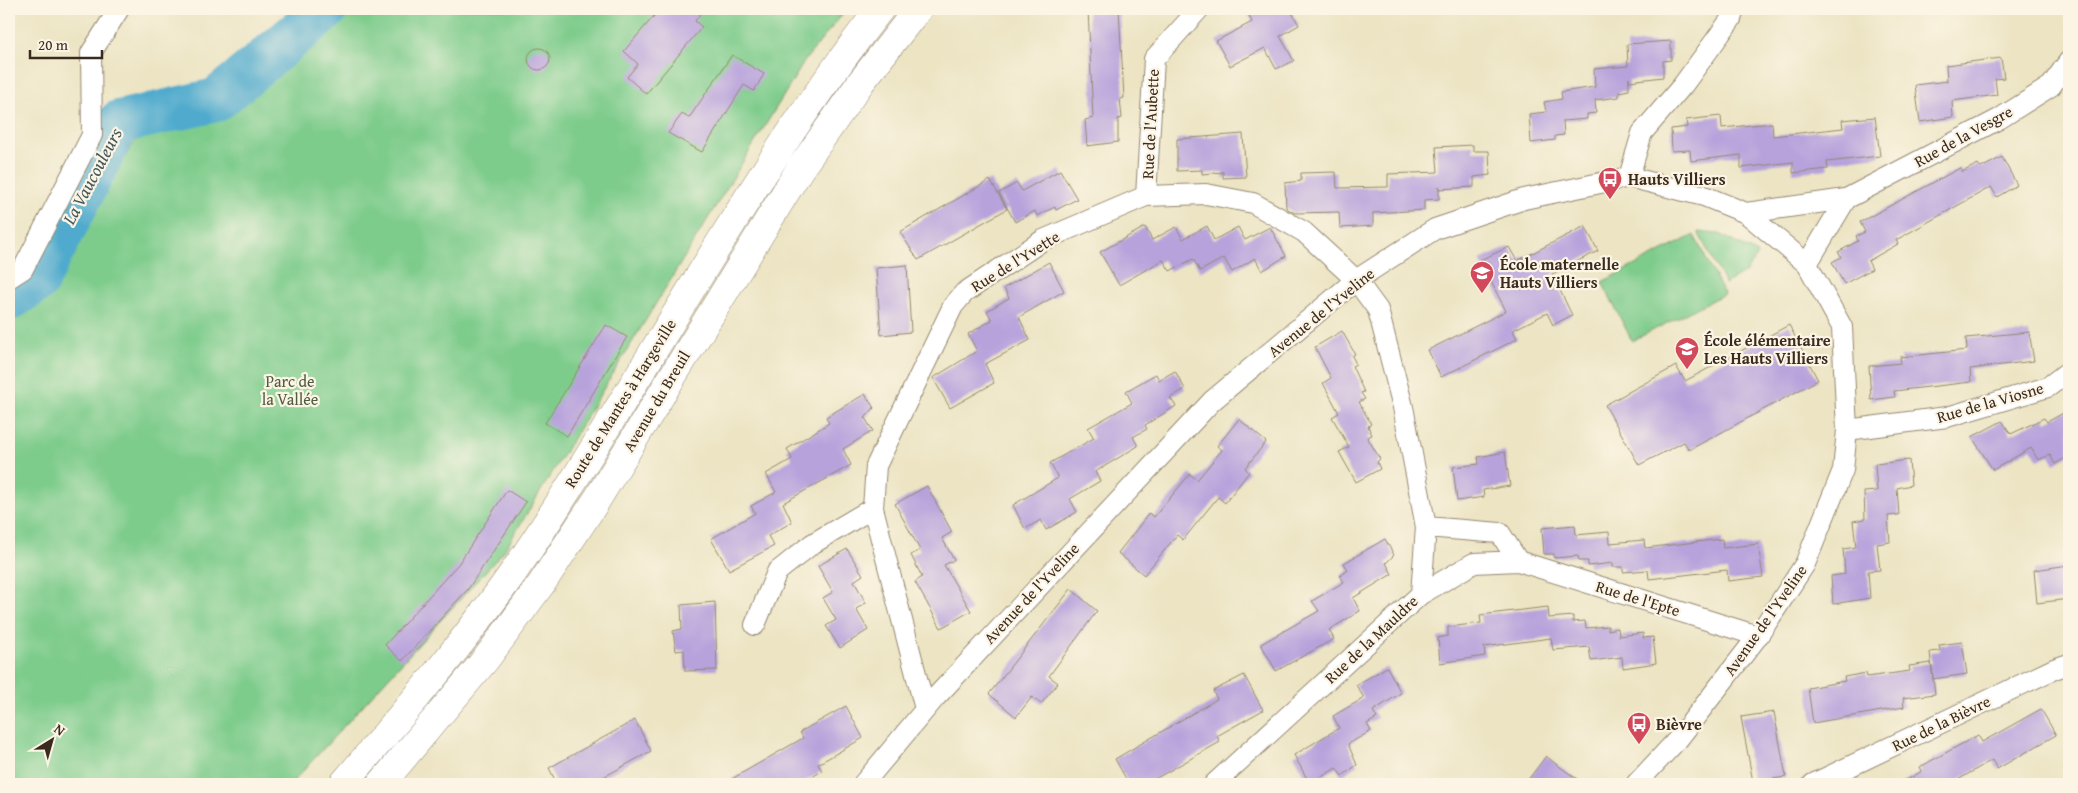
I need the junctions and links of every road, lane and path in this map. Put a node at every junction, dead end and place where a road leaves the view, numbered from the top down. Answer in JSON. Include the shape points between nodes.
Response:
{"nodes":[{"id":1,"x":119,"y":9,"type":"edge"},
{"id":2,"x":880,"y":9,"type":"edge"},
{"id":3,"x":918,"y":9,"type":"edge"},
{"id":4,"x":1199,"y":9,"type":"edge"},
{"id":5,"x":1734,"y":9,"type":"edge"},
{"id":6,"x":2069,"y":60,"type":"edge"},
{"id":7,"x":1629,"y":177,"type":"junction"},
{"id":8,"x":1146,"y":196,"type":"junction"},
{"id":9,"x":1846,"y":199,"type":"junction"},
{"id":10,"x":1746,"y":213,"type":"junction"},
{"id":11,"x":1807,"y":264,"type":"junction"},
{"id":12,"x":9,"y":278,"type":"edge"},
{"id":13,"x":1356,"y":280,"type":"junction"},
{"id":14,"x":2069,"y":371,"type":"edge"},
{"id":15,"x":1848,"y":430,"type":"junction"},
{"id":16,"x":873,"y":508,"type":"junction"},
{"id":17,"x":1426,"y":527,"type":"junction"},
{"id":18,"x":1518,"y":561,"type":"junction"},
{"id":19,"x":1421,"y":594,"type":"junction"},
{"id":20,"x":755,"y":625,"type":"dead end"},
{"id":21,"x":1758,"y":636,"type":"junction"},
{"id":22,"x":2069,"y":664,"type":"edge"},
{"id":23,"x":925,"y":709,"type":"junction"},
{"id":24,"x":343,"y":784,"type":"edge"},
{"id":25,"x":381,"y":784,"type":"edge"},
{"id":26,"x":863,"y":784,"type":"edge"},
{"id":27,"x":1214,"y":784,"type":"edge"},
{"id":28,"x":1636,"y":784,"type":"edge"},
{"id":29,"x":1813,"y":784,"type":"edge"}],
"edges":[{"from":1,"to":12,"type":"street","via":[[91,53],[92,135],[23,270]]},
{"from":2,"to":24,"type":"main road","name":"Route de Mantes à Hargeville","via":[[819,89],[766,169],[507,581],[420,694]]},
{"from":3,"to":25,"type":"main road","name":"Avenue du Breuil","via":[[861,82],[800,169],[542,584],[486,659]]},
{"from":4,"to":8,"type":"street","name":"Rue de l'Aubette","via":[[1154,58]]},
{"from":5,"to":7,"type":"street","via":[[1731,19],[1683,86],[1642,133]]},
{"from":6,"to":9,"type":"street","name":"Rue de la Vesgre","via":[[2051,86],[1999,119]]},
{"from":7,"to":10,"type":"street","name":"Avenue de l'Yveline","via":[[1704,196]]},
{"from":7,"to":13,"type":"street","name":"Avenue de l'Yveline","via":[[1524,199],[1435,229]]},
{"from":8,"to":13,"type":"street","name":"Rue de l'Yvette","via":[[1206,194],[1253,203],[1304,232]]},
{"from":8,"to":16,"type":"street","name":"Rue de l'Yvette","via":[[1044,240],[964,293],[953,306],[876,466]]},
{"from":9,"to":10,"type":"street","name":"Rue de la Vesgre"},
{"from":9,"to":11,"type":"street"},
{"from":10,"to":11,"type":"street","name":"Avenue de l'Yveline"},
{"from":11,"to":15,"type":"street","name":"Avenue de l'Yveline","via":[[1842,327]]},
{"from":13,"to":17,"type":"street","name":"Rue de la Mauldre","via":[[1378,310],[1403,407]]},
{"from":13,"to":23,"type":"street","name":"Avenue de l'Yveline","via":[[1212,402]]},
{"from":14,"to":15,"type":"street","name":"Rue de la Viosne","via":[[2048,387],[1947,417]]},
{"from":15,"to":21,"type":"street","name":"Avenue de l'Yveline","via":[[1843,470],[1805,564]]},
{"from":16,"to":20,"type":"street","via":[[812,544],[777,572]]},
{"from":16,"to":23,"type":"street","name":"Rue de l'Yvette"},
{"from":17,"to":18,"type":"street","via":[[1500,534]]},
{"from":17,"to":19,"type":"street","name":"Rue de la Mauldre"},
{"from":18,"to":19,"type":"street","name":"Rue de l'Epte","via":[[1474,563]]},
{"from":18,"to":21,"type":"street","name":"Rue de l'Epte"},
{"from":19,"to":27,"type":"street","name":"Rue de la Mauldre"},
{"from":21,"to":28,"type":"street","name":"Avenue de l'Yveline","via":[[1679,738]]},
{"from":22,"to":29,"type":"street","name":"Rue de la Bièvre","via":[[2054,668]]},
{"from":23,"to":26,"type":"street","name":"Avenue de l'Yveline"}]}
